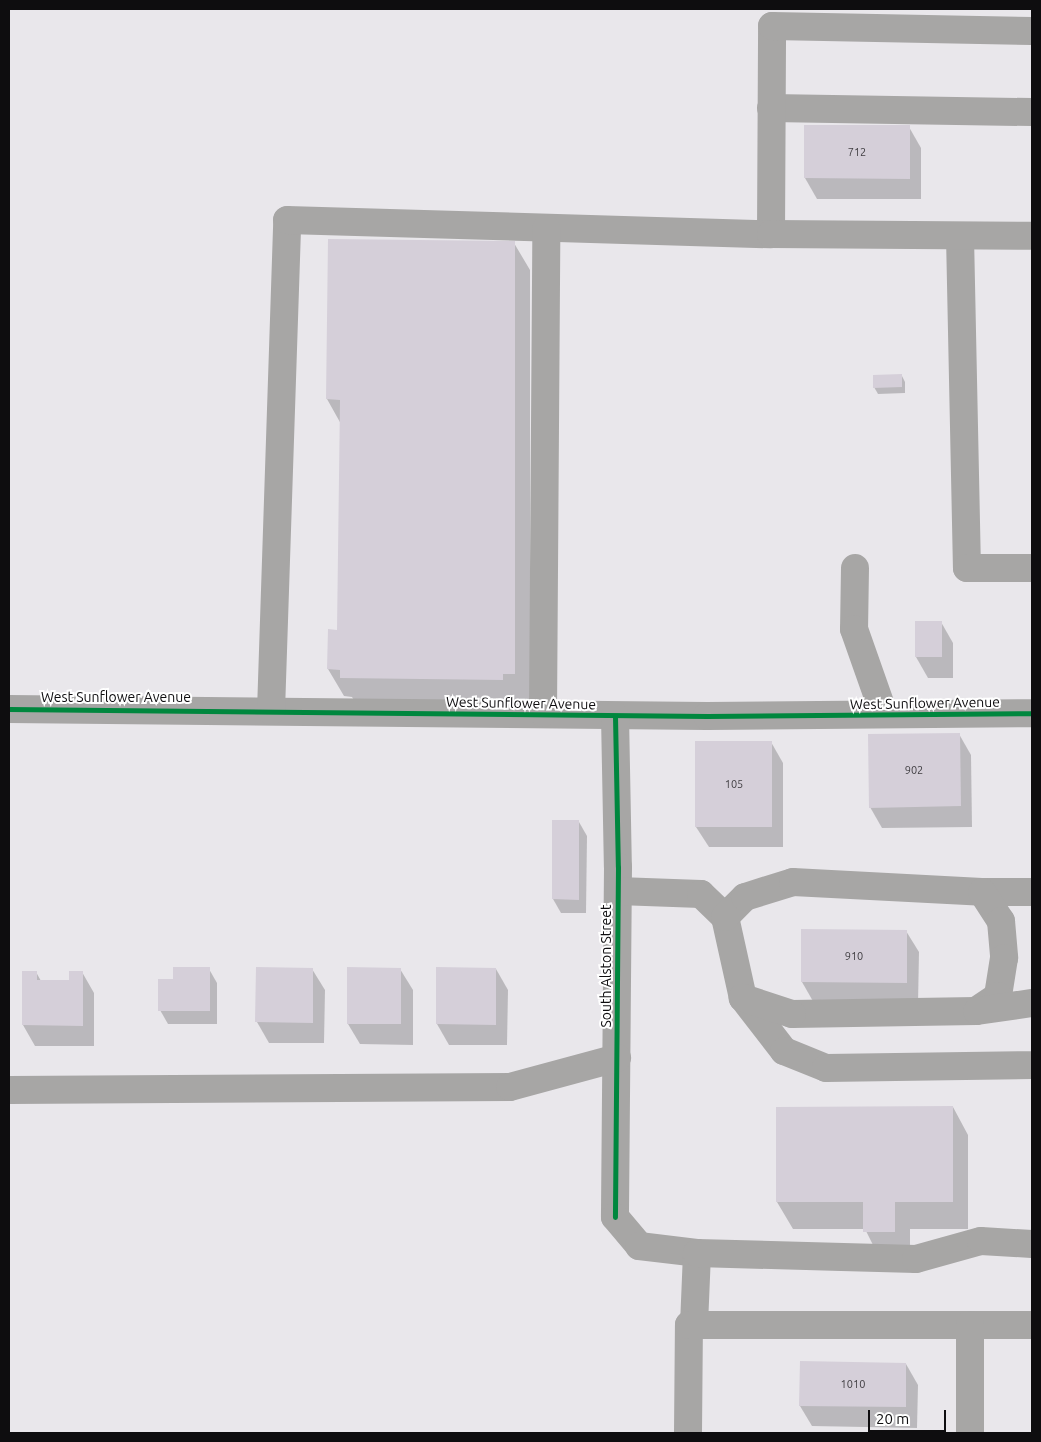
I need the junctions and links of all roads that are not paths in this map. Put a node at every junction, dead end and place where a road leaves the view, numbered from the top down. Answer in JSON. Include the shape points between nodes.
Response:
{"nodes":[{"id":1,"x":1032,"y":31,"type":"edge"},
{"id":2,"x":771,"y":108,"type":"junction"},
{"id":3,"x":1032,"y":112,"type":"edge"},
{"id":4,"x":546,"y":229,"type":"junction"},
{"id":5,"x":771,"y":234,"type":"junction"},
{"id":6,"x":960,"y":236,"type":"junction"},
{"id":7,"x":1032,"y":236,"type":"edge"},
{"id":8,"x":855,"y":568,"type":"dead end"},
{"id":9,"x":1032,"y":568,"type":"edge"},
{"id":10,"x":9,"y":709,"type":"edge"},
{"id":11,"x":271,"y":711,"type":"junction"},
{"id":12,"x":543,"y":713,"type":"junction"},
{"id":13,"x":1032,"y":713,"type":"edge"},
{"id":14,"x":884,"y":714,"type":"junction"},
{"id":15,"x":615,"y":716,"type":"junction"},
{"id":16,"x":618,"y":891,"type":"junction"},
{"id":17,"x":982,"y":892,"type":"junction"},
{"id":18,"x":1032,"y":892,"type":"edge"},
{"id":19,"x":725,"y":917,"type":"junction"},
{"id":20,"x":743,"y":998,"type":"junction"},
{"id":21,"x":1032,"y":1003,"type":"edge"},
{"id":22,"x":976,"y":1012,"type":"junction"},
{"id":23,"x":617,"y":1058,"type":"junction"},
{"id":24,"x":1032,"y":1065,"type":"edge"},
{"id":25,"x":9,"y":1090,"type":"edge"},
{"id":26,"x":1032,"y":1244,"type":"edge"},
{"id":27,"x":697,"y":1253,"type":"junction"},
{"id":28,"x":694,"y":1325,"type":"junction"},
{"id":29,"x":970,"y":1325,"type":"junction"},
{"id":30,"x":1032,"y":1325,"type":"edge"},
{"id":31,"x":688,"y":1433,"type":"edge"},
{"id":32,"x":970,"y":1433,"type":"edge"}],
"edges":[{"from":1,"to":2,"type":"street","via":[[772,26]]},
{"from":2,"to":3,"type":"street"},
{"from":2,"to":5,"type":"street"},
{"from":4,"to":5,"type":"street"},
{"from":4,"to":11,"type":"street","via":[[287,220]]},
{"from":4,"to":12,"type":"street"},
{"from":5,"to":6,"type":"street"},
{"from":6,"to":7,"type":"street"},
{"from":6,"to":9,"type":"street","via":[[967,568]]},
{"from":8,"to":14,"type":"street","via":[[854,629]]},
{"from":10,"to":11,"type":"street","name":"West Sunflower Avenue"},
{"from":11,"to":12,"type":"street","name":"West Sunflower Avenue"},
{"from":12,"to":15,"type":"street","name":"West Sunflower Avenue"},
{"from":13,"to":14,"type":"street","name":"West Sunflower Avenue"},
{"from":14,"to":15,"type":"street","name":"West Sunflower Avenue"},
{"from":15,"to":16,"type":"street","name":"South Alston Street"},
{"from":16,"to":19,"type":"street","via":[[701,894]]},
{"from":16,"to":23,"type":"street","name":"South Alston Street"},
{"from":17,"to":18,"type":"street"},
{"from":17,"to":19,"type":"street","via":[[793,882],[745,897]]},
{"from":17,"to":22,"type":"street","via":[[1001,921],[1004,958],[998,996]]},
{"from":19,"to":20,"type":"street"},
{"from":20,"to":22,"type":"street","via":[[792,1014]]},
{"from":20,"to":24,"type":"street","via":[[784,1051],[826,1068]]},
{"from":21,"to":22,"type":"street"},
{"from":23,"to":25,"type":"street","via":[[510,1087]]},
{"from":23,"to":27,"type":"street","name":"South Alston Street","via":[[615,1217],[639,1246]]},
{"from":26,"to":27,"type":"street","via":[[981,1242],[916,1259]]},
{"from":27,"to":28,"type":"street"},
{"from":28,"to":29,"type":"street"},
{"from":28,"to":31,"type":"street","via":[[688,1325]]},
{"from":29,"to":30,"type":"street"},
{"from":29,"to":32,"type":"street"}]}
